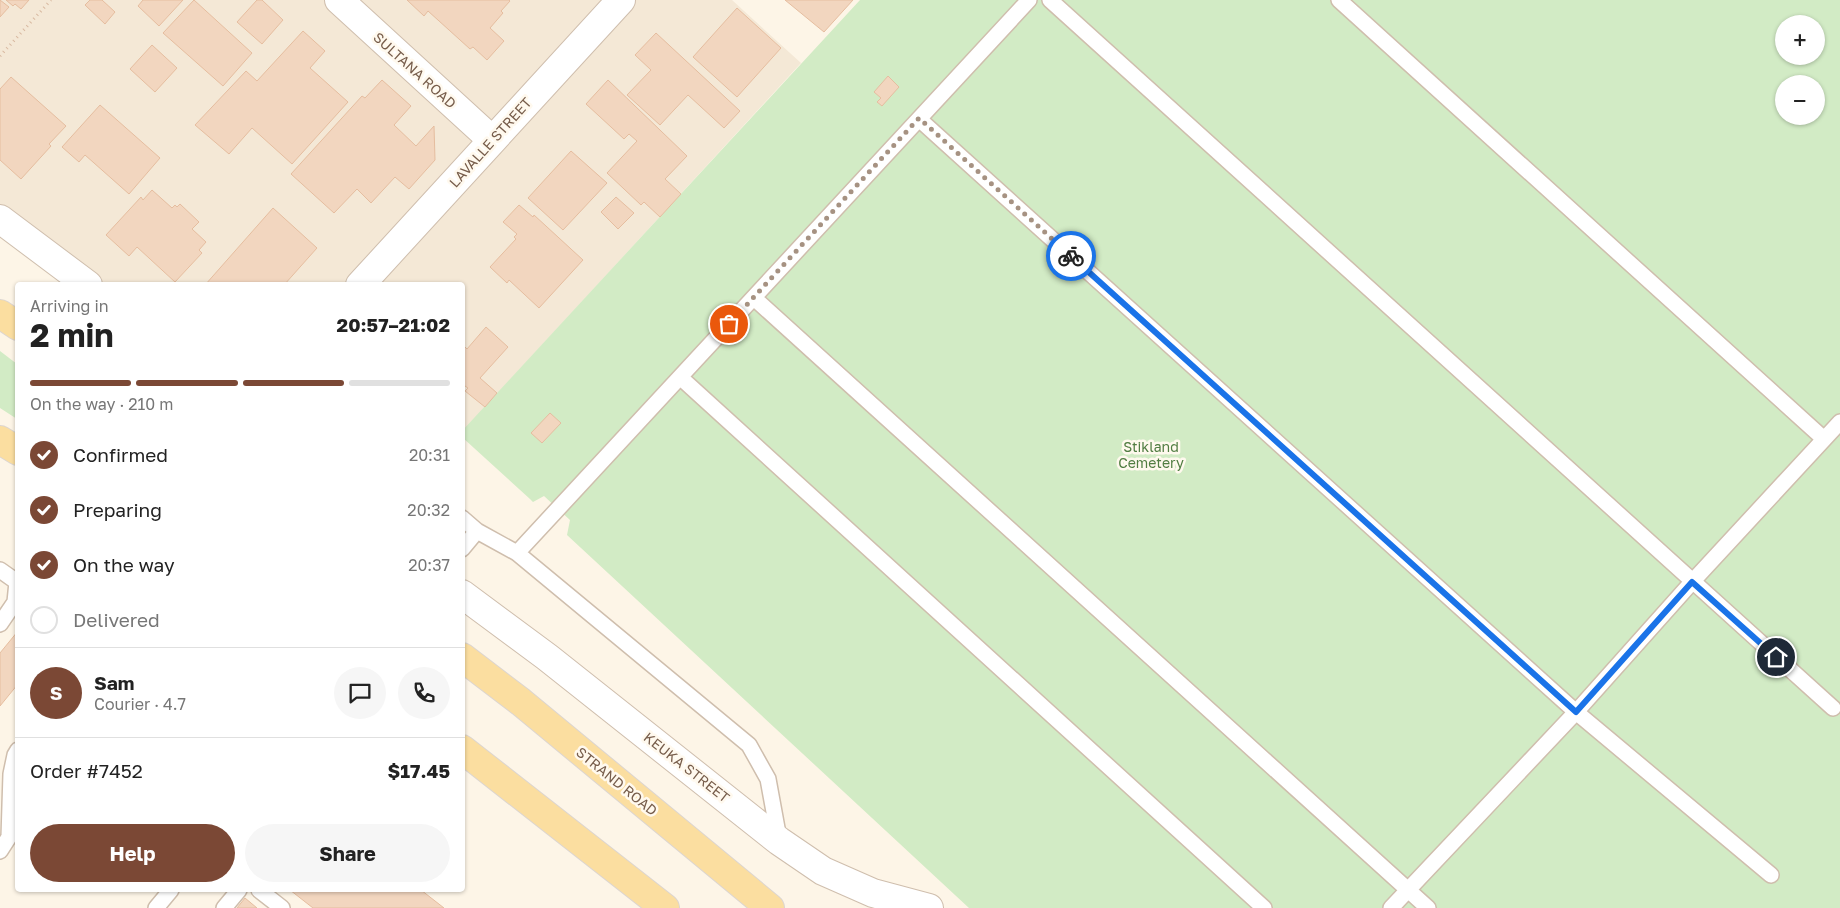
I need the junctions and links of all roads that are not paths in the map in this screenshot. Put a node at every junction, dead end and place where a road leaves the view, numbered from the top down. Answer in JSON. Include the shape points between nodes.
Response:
{"nodes":[{"id":1,"x":339,"y":0,"type":"edge"},
{"id":2,"x":621,"y":0,"type":"edge"},
{"id":3,"x":1029,"y":0,"type":"edge"},
{"id":4,"x":1050,"y":0,"type":"edge"},
{"id":5,"x":1339,"y":0,"type":"edge"},
{"id":6,"x":919,"y":118,"type":"junction"},
{"id":7,"x":492,"y":140,"type":"junction"},
{"id":8,"x":0,"y":219,"type":"edge"},
{"id":9,"x":84,"y":282,"type":"edge"},
{"id":10,"x":363,"y":282,"type":"edge"},
{"id":11,"x":754,"y":298,"type":"junction"},
{"id":12,"x":0,"y":314,"type":"edge"},
{"id":13,"x":15,"y":324,"type":"edge"},
{"id":14,"x":680,"y":377,"type":"junction"},
{"id":15,"x":1840,"y":422,"type":"edge"},
{"id":16,"x":1824,"y":439,"type":"junction"},
{"id":17,"x":0,"y":440,"type":"edge"},
{"id":18,"x":15,"y":449,"type":"edge"},
{"id":19,"x":465,"y":521,"type":"edge"},
{"id":20,"x":477,"y":531,"type":"junction"},
{"id":21,"x":465,"y":545,"type":"edge"},
{"id":22,"x":517,"y":553,"type":"junction"},
{"id":23,"x":0,"y":570,"type":"edge"},
{"id":24,"x":15,"y":581,"type":"edge"},
{"id":25,"x":1692,"y":582,"type":"junction"},
{"id":26,"x":465,"y":596,"type":"edge"},
{"id":27,"x":15,"y":603,"type":"edge"},
{"id":28,"x":0,"y":624,"type":"edge"},
{"id":29,"x":465,"y":659,"type":"edge"},
{"id":30,"x":1833,"y":708,"type":"dead end"},
{"id":31,"x":1576,"y":712,"type":"junction"},
{"id":32,"x":465,"y":751,"type":"edge"},
{"id":33,"x":15,"y":755,"type":"edge"},
{"id":34,"x":13,"y":837,"type":"edge"},
{"id":35,"x":779,"y":841,"type":"junction"},
{"id":36,"x":0,"y":851,"type":"edge"},
{"id":37,"x":1771,"y":875,"type":"dead end"},
{"id":38,"x":1408,"y":890,"type":"junction"},
{"id":39,"x":169,"y":892,"type":"edge"},
{"id":40,"x":237,"y":892,"type":"edge"},
{"id":41,"x":262,"y":892,"type":"edge"},
{"id":42,"x":156,"y":908,"type":"edge"},
{"id":43,"x":224,"y":908,"type":"edge"},
{"id":44,"x":282,"y":908,"type":"edge"},
{"id":45,"x":665,"y":908,"type":"edge"},
{"id":46,"x":770,"y":908,"type":"edge"},
{"id":47,"x":929,"y":908,"type":"edge"},
{"id":48,"x":1264,"y":908,"type":"edge"},
{"id":49,"x":1391,"y":908,"type":"edge"},
{"id":50,"x":1428,"y":908,"type":"edge"}],
"edges":[{"from":1,"to":7,"type":"street","name":"SULTANA ROAD"},
{"from":2,"to":7,"type":"street","name":"LAVALLE STREET"},
{"from":3,"to":6,"type":"lane"},
{"from":4,"to":25,"type":"lane"},
{"from":5,"to":16,"type":"lane"},
{"from":6,"to":11,"type":"lane"},
{"from":6,"to":31,"type":"lane"},
{"from":7,"to":10,"type":"street","name":"LAVALLE STREET"},
{"from":8,"to":9,"type":"street"},
{"from":11,"to":14,"type":"lane"},
{"from":11,"to":38,"type":"lane"},
{"from":12,"to":13,"type":"main road"},
{"from":14,"to":22,"type":"lane"},
{"from":14,"to":48,"type":"lane"},
{"from":15,"to":16,"type":"lane"},
{"from":16,"to":25,"type":"lane"},
{"from":17,"to":18,"type":"main road"},
{"from":19,"to":20,"type":"lane"},
{"from":20,"to":21,"type":"lane"},
{"from":20,"to":22,"type":"lane"},
{"from":22,"to":35,"type":"lane","via":[[749,745],[768,779]]},
{"from":23,"to":24,"type":"lane"},
{"from":25,"to":30,"type":"lane"},
{"from":25,"to":31,"type":"lane"},
{"from":26,"to":35,"type":"street","name":"KEUKA STREET"},
{"from":27,"to":28,"type":"lane"},
{"from":29,"to":46,"type":"main road","name":"STRAND ROAD","via":[[522,702]]},
{"from":31,"to":37,"type":"lane"},
{"from":31,"to":38,"type":"lane"},
{"from":32,"to":45,"type":"main road"},
{"from":33,"to":34,"type":"lane","via":[[11,774]]},
{"from":34,"to":36,"type":"lane"},
{"from":35,"to":47,"type":"street","name":"KEUKA STREET","via":[[823,871],[852,884]]},
{"from":38,"to":49,"type":"lane"},
{"from":38,"to":50,"type":"lane"},
{"from":39,"to":42,"type":"lane"},
{"from":40,"to":43,"type":"lane"},
{"from":41,"to":44,"type":"lane"}]}
